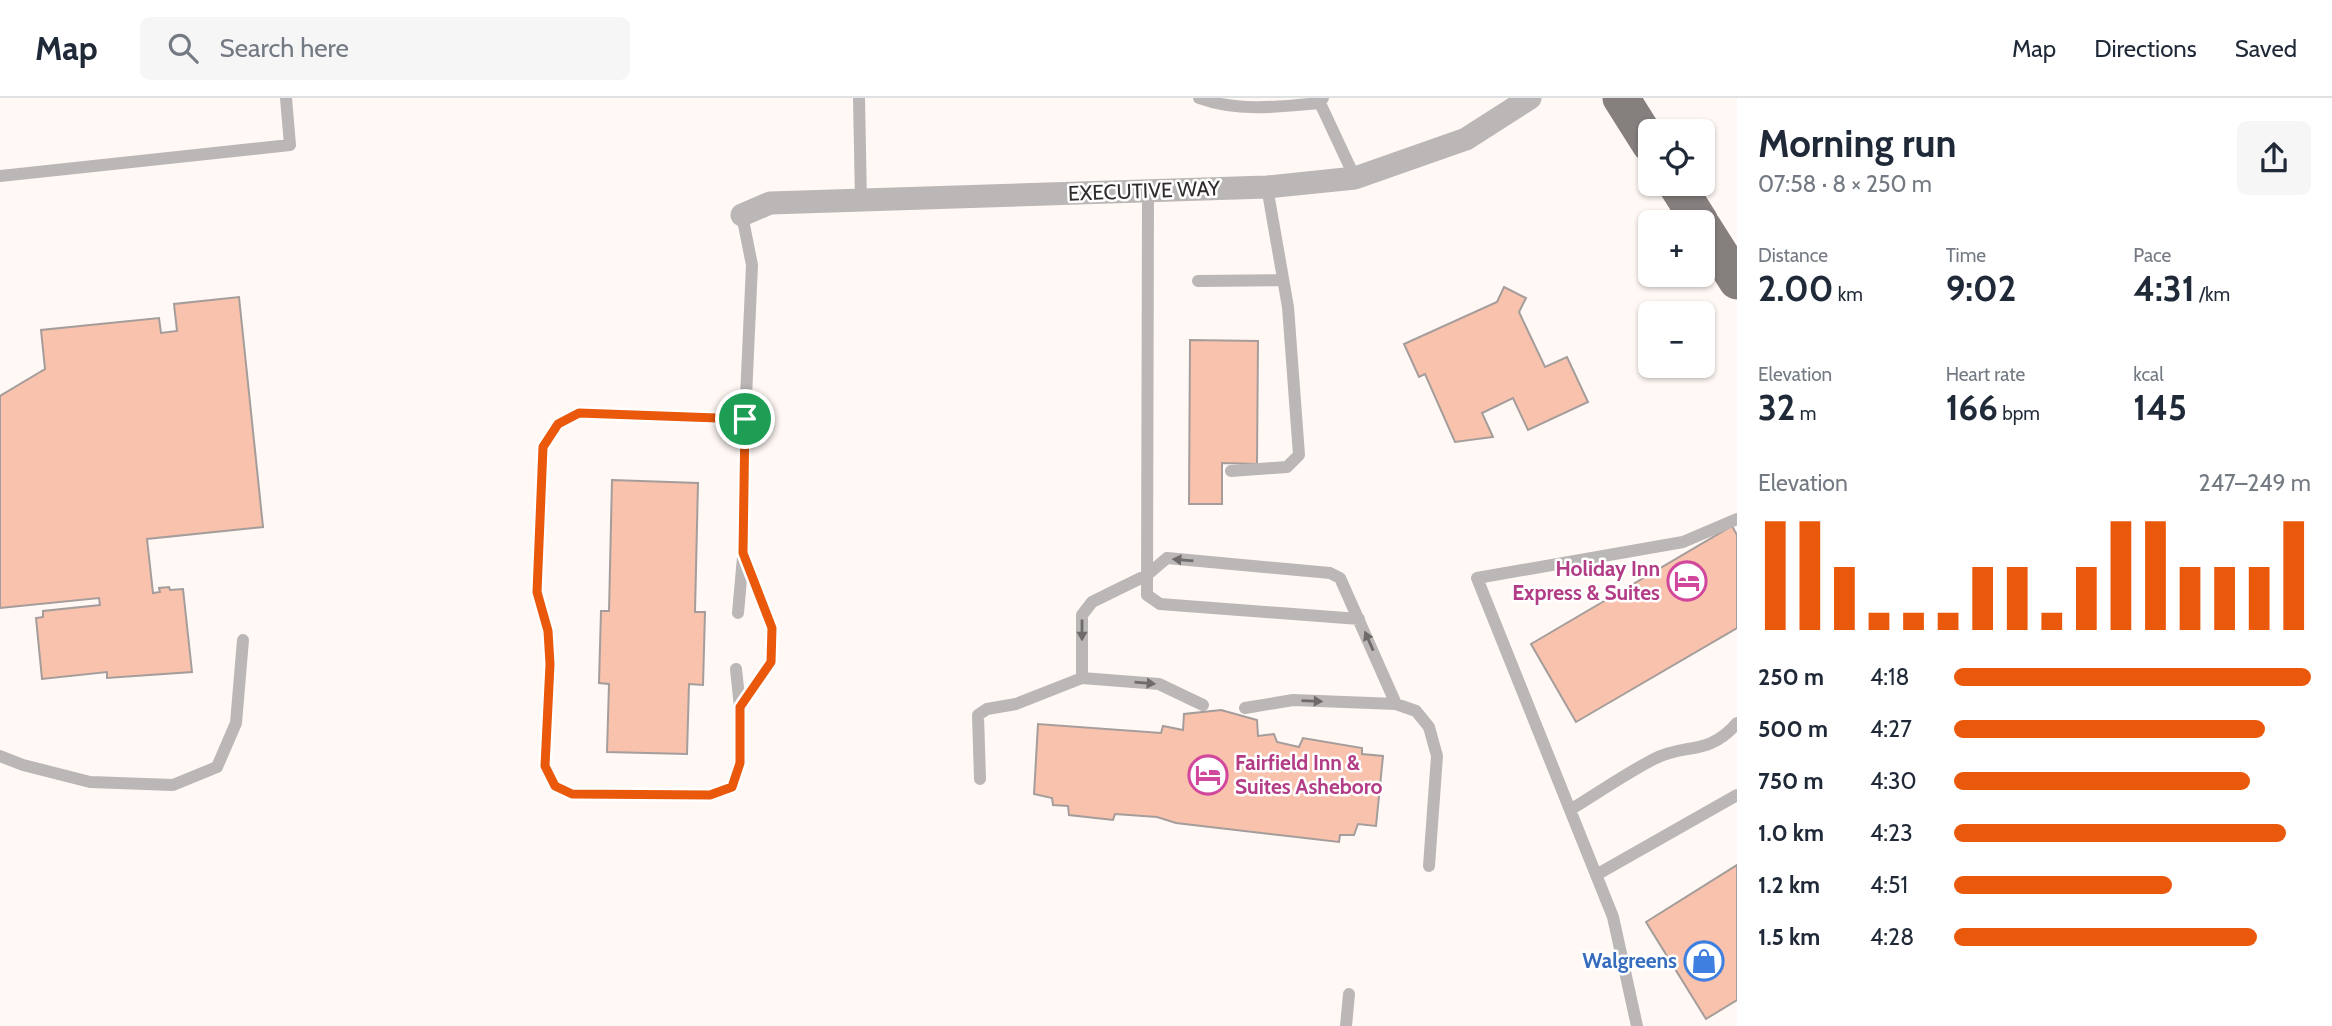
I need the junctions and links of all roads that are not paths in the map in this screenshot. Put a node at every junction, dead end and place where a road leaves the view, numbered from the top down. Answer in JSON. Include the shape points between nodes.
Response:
{"nodes":[{"id":1,"x":286,"y":98,"type":"edge"},
{"id":2,"x":859,"y":98,"type":"edge"},
{"id":3,"x":1199,"y":98,"type":"edge"},
{"id":4,"x":1530,"y":98,"type":"edge"},
{"id":5,"x":1621,"y":98,"type":"edge"},
{"id":6,"x":1321,"y":101,"type":"edge"},
{"id":7,"x":1638,"y":125,"type":"edge"},
{"id":8,"x":0,"y":176,"type":"edge"},
{"id":9,"x":1355,"y":178,"type":"junction"},
{"id":10,"x":1267,"y":187,"type":"junction"},
{"id":11,"x":1148,"y":191,"type":"junction"},
{"id":12,"x":861,"y":201,"type":"junction"},
{"id":13,"x":742,"y":215,"type":"joint"},
{"id":14,"x":1715,"y":246,"type":"edge"},
{"id":15,"x":1283,"y":280,"type":"junction"},
{"id":16,"x":1198,"y":281,"type":"dead end"},
{"id":17,"x":1737,"y":281,"type":"edge"},
{"id":18,"x":745,"y":419,"type":"junction"},
{"id":19,"x":1231,"y":471,"type":"dead end"},
{"id":20,"x":1737,"y":519,"type":"edge"},
{"id":21,"x":743,"y":553,"type":"junction"},
{"id":22,"x":1147,"y":575,"type":"junction"},
{"id":23,"x":738,"y":613,"type":"dead end"},
{"id":24,"x":1359,"y":619,"type":"junction"},
{"id":25,"x":243,"y":640,"type":"dead end"},
{"id":26,"x":736,"y":669,"type":"dead end"},
{"id":27,"x":1082,"y":678,"type":"junction"},
{"id":28,"x":1396,"y":704,"type":"junction"},
{"id":29,"x":1203,"y":705,"type":"dead end"},
{"id":30,"x":740,"y":707,"type":"junction"},
{"id":31,"x":1244,"y":708,"type":"dead end"},
{"id":32,"x":1737,"y":723,"type":"edge"},
{"id":33,"x":0,"y":756,"type":"edge"},
{"id":34,"x":980,"y":779,"type":"dead end"},
{"id":35,"x":1737,"y":795,"type":"edge"},
{"id":36,"x":1570,"y":810,"type":"junction"},
{"id":37,"x":1429,"y":866,"type":"dead end"},
{"id":38,"x":1596,"y":875,"type":"junction"},
{"id":39,"x":1349,"y":994,"type":"dead end"},
{"id":40,"x":1346,"y":1026,"type":"edge"},
{"id":41,"x":1637,"y":1026,"type":"edge"}],
"edges":[{"from":1,"to":8,"type":"lane","via":[[290,145]]},
{"from":2,"to":12,"type":"lane"},
{"from":3,"to":6,"type":"lane","via":[[1216,104],[1279,107]]},
{"from":4,"to":9,"type":"street","name":"EXECUTIVE WAY","via":[[1466,139]]},
{"from":5,"to":7,"type":"main road"},
{"from":6,"to":9,"type":"lane"},
{"from":9,"to":10,"type":"street","name":"EXECUTIVE WAY"},
{"from":10,"to":11,"type":"street","name":"EXECUTIVE WAY"},
{"from":10,"to":15,"type":"lane"},
{"from":11,"to":12,"type":"street","name":"EXECUTIVE WAY"},
{"from":11,"to":22,"type":"lane"},
{"from":12,"to":13,"type":"street","name":"EXECUTIVE WAY","via":[[770,203]]},
{"from":13,"to":18,"type":"lane","via":[[751,265]]},
{"from":14,"to":17,"type":"main road"},
{"from":15,"to":16,"type":"lane"},
{"from":15,"to":19,"type":"lane","via":[[1299,454],[1287,467]]},
{"from":18,"to":21,"type":"lane"},
{"from":18,"to":30,"type":"lane","via":[[579,413],[558,424],[543,447],[537,592],[548,631],[550,664],[545,766],[555,786],[572,794],[710,795],[732,787],[740,763]]},
{"from":20,"to":36,"type":"lane","via":[[1683,542],[1478,578]]},
{"from":21,"to":23,"type":"lane"},
{"from":21,"to":30,"type":"lane","via":[[772,628],[771,662]]},
{"from":22,"to":24,"type":"lane","via":[[1147,595],[1160,604]]},
{"from":24,"to":22,"type":"lane","one_way":true,"via":[[1339,578],[1330,573],[1167,558]]},
{"from":22,"to":27,"type":"lane","one_way":true,"via":[[1092,601],[1082,614]]},
{"from":28,"to":24,"type":"lane","one_way":true},
{"from":25,"to":33,"type":"lane","via":[[236,723],[217,766],[173,785],[90,782]]},
{"from":26,"to":30,"type":"lane"},
{"from":27,"to":29,"type":"lane","one_way":true,"via":[[1159,684]]},
{"from":27,"to":34,"type":"lane","via":[[978,715]]},
{"from":31,"to":28,"type":"lane","one_way":true,"via":[[1293,700]]},
{"from":28,"to":37,"type":"lane","via":[[1416,711],[1429,727],[1437,756]]},
{"from":32,"to":36,"type":"lane","via":[[1704,747],[1657,758]]},
{"from":35,"to":38,"type":"lane"},
{"from":36,"to":38,"type":"lane"},
{"from":38,"to":41,"type":"lane","via":[[1614,917]]},
{"from":39,"to":40,"type":"lane"}]}
